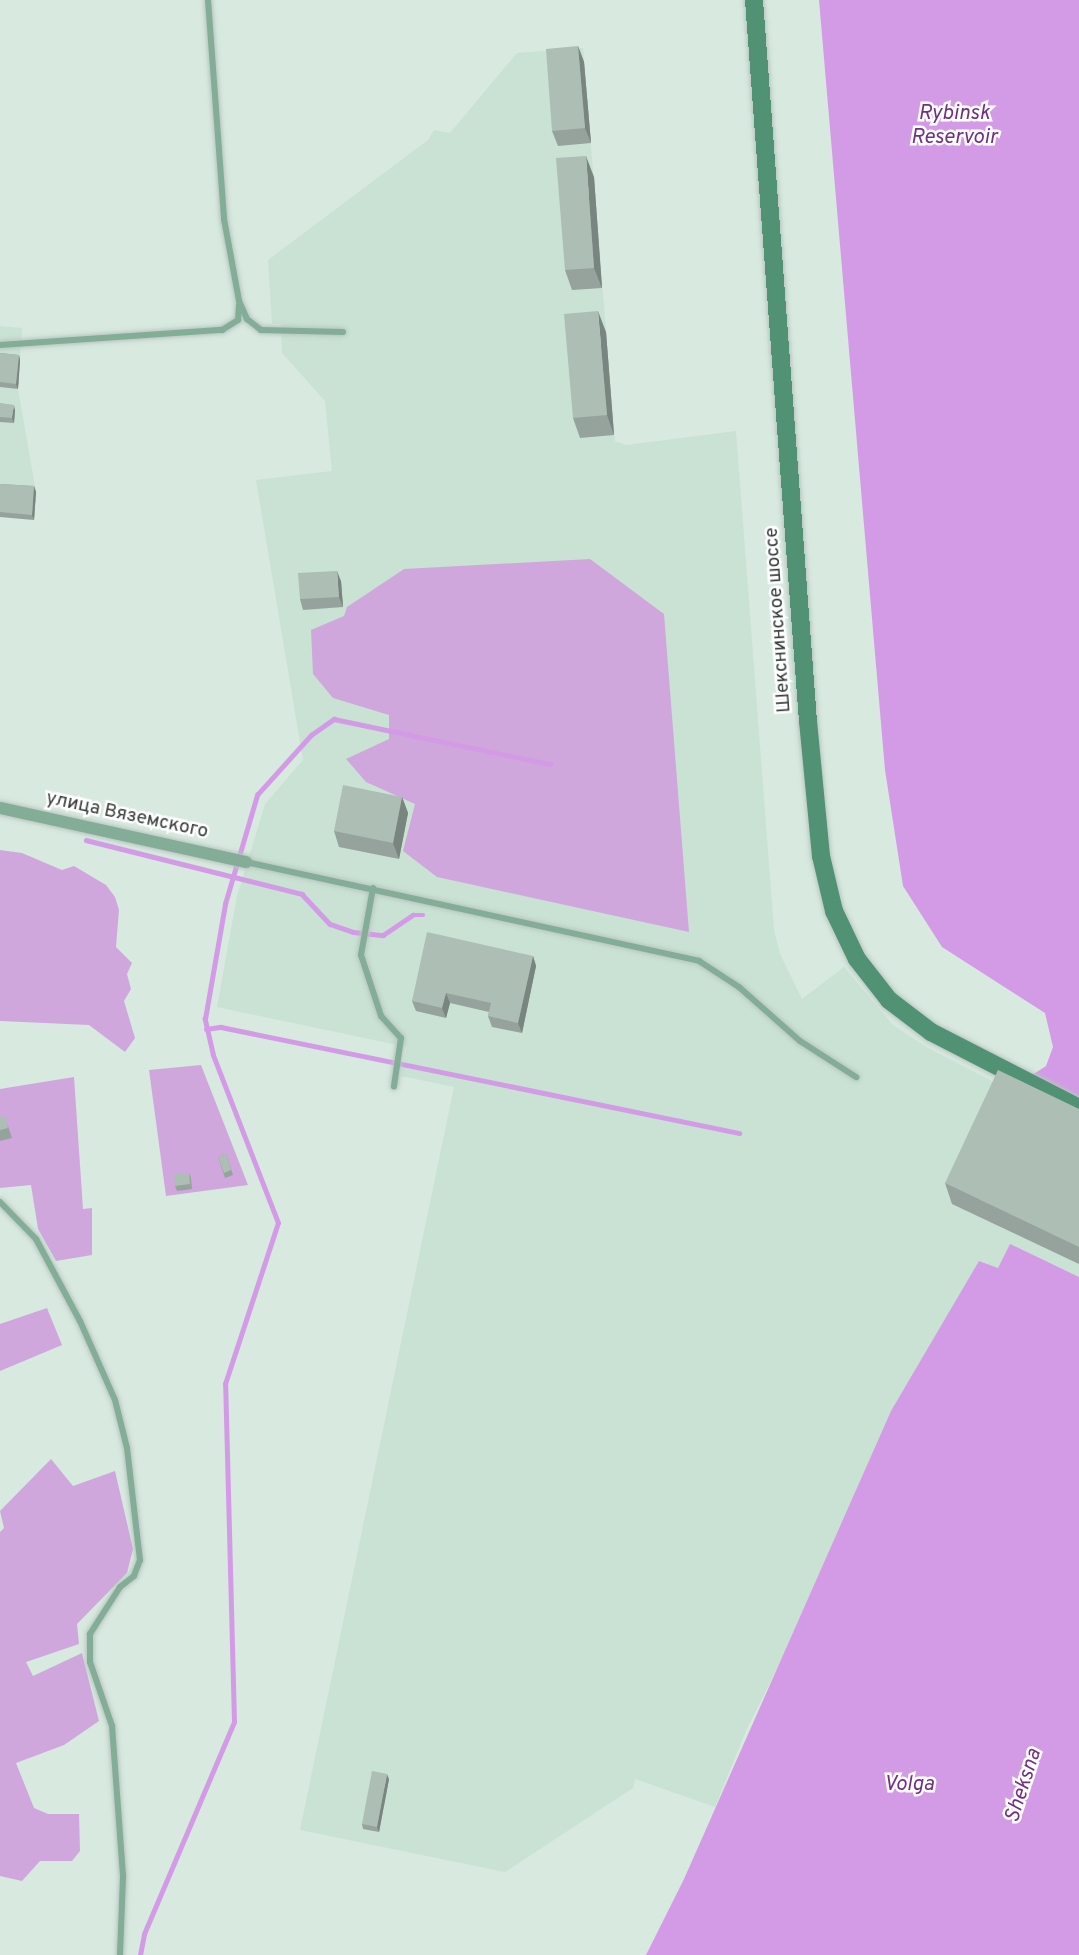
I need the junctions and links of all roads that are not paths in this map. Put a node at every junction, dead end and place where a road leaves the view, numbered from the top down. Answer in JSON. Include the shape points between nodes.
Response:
{"nodes":[{"id":1,"x":208,"y":0,"type":"edge"},
{"id":2,"x":754,"y":0,"type":"edge"},
{"id":3,"x":239,"y":301,"type":"junction"},
{"id":4,"x":343,"y":332,"type":"dead end"},
{"id":5,"x":0,"y":345,"type":"edge"},
{"id":6,"x":0,"y":808,"type":"edge"},
{"id":7,"x":246,"y":862,"type":"joint"},
{"id":8,"x":373,"y":888,"type":"junction"},
{"id":9,"x":856,"y":1077,"type":"dead end"},
{"id":10,"x":394,"y":1086,"type":"dead end"},
{"id":11,"x":1079,"y":1108,"type":"edge"},
{"id":12,"x":0,"y":1202,"type":"edge"},
{"id":13,"x":120,"y":1955,"type":"edge"}],
"edges":[{"from":1,"to":3,"type":"lane","via":[[224,219]]},
{"from":2,"to":11,"type":"main road","name":"Шекснинское шоссе","via":[[808,721],[821,856],[834,911],[857,960],[889,1000],[931,1032]]},
{"from":3,"to":4,"type":"lane","via":[[247,319],[261,330]]},
{"from":3,"to":5,"type":"lane","via":[[238,320],[222,330]]},
{"from":6,"to":7,"type":"street","name":"улица Вяземского"},
{"from":7,"to":8,"type":"lane"},
{"from":8,"to":9,"type":"lane","via":[[699,961],[739,987],[800,1041]]},
{"from":8,"to":10,"type":"lane","via":[[361,955],[381,1016],[401,1038]]},
{"from":12,"to":13,"type":"lane","via":[[36,1239],[73,1310],[115,1400],[127,1448],[140,1560],[134,1577],[120,1587],[90,1634],[90,1662],[112,1726],[123,1877]]}]}
